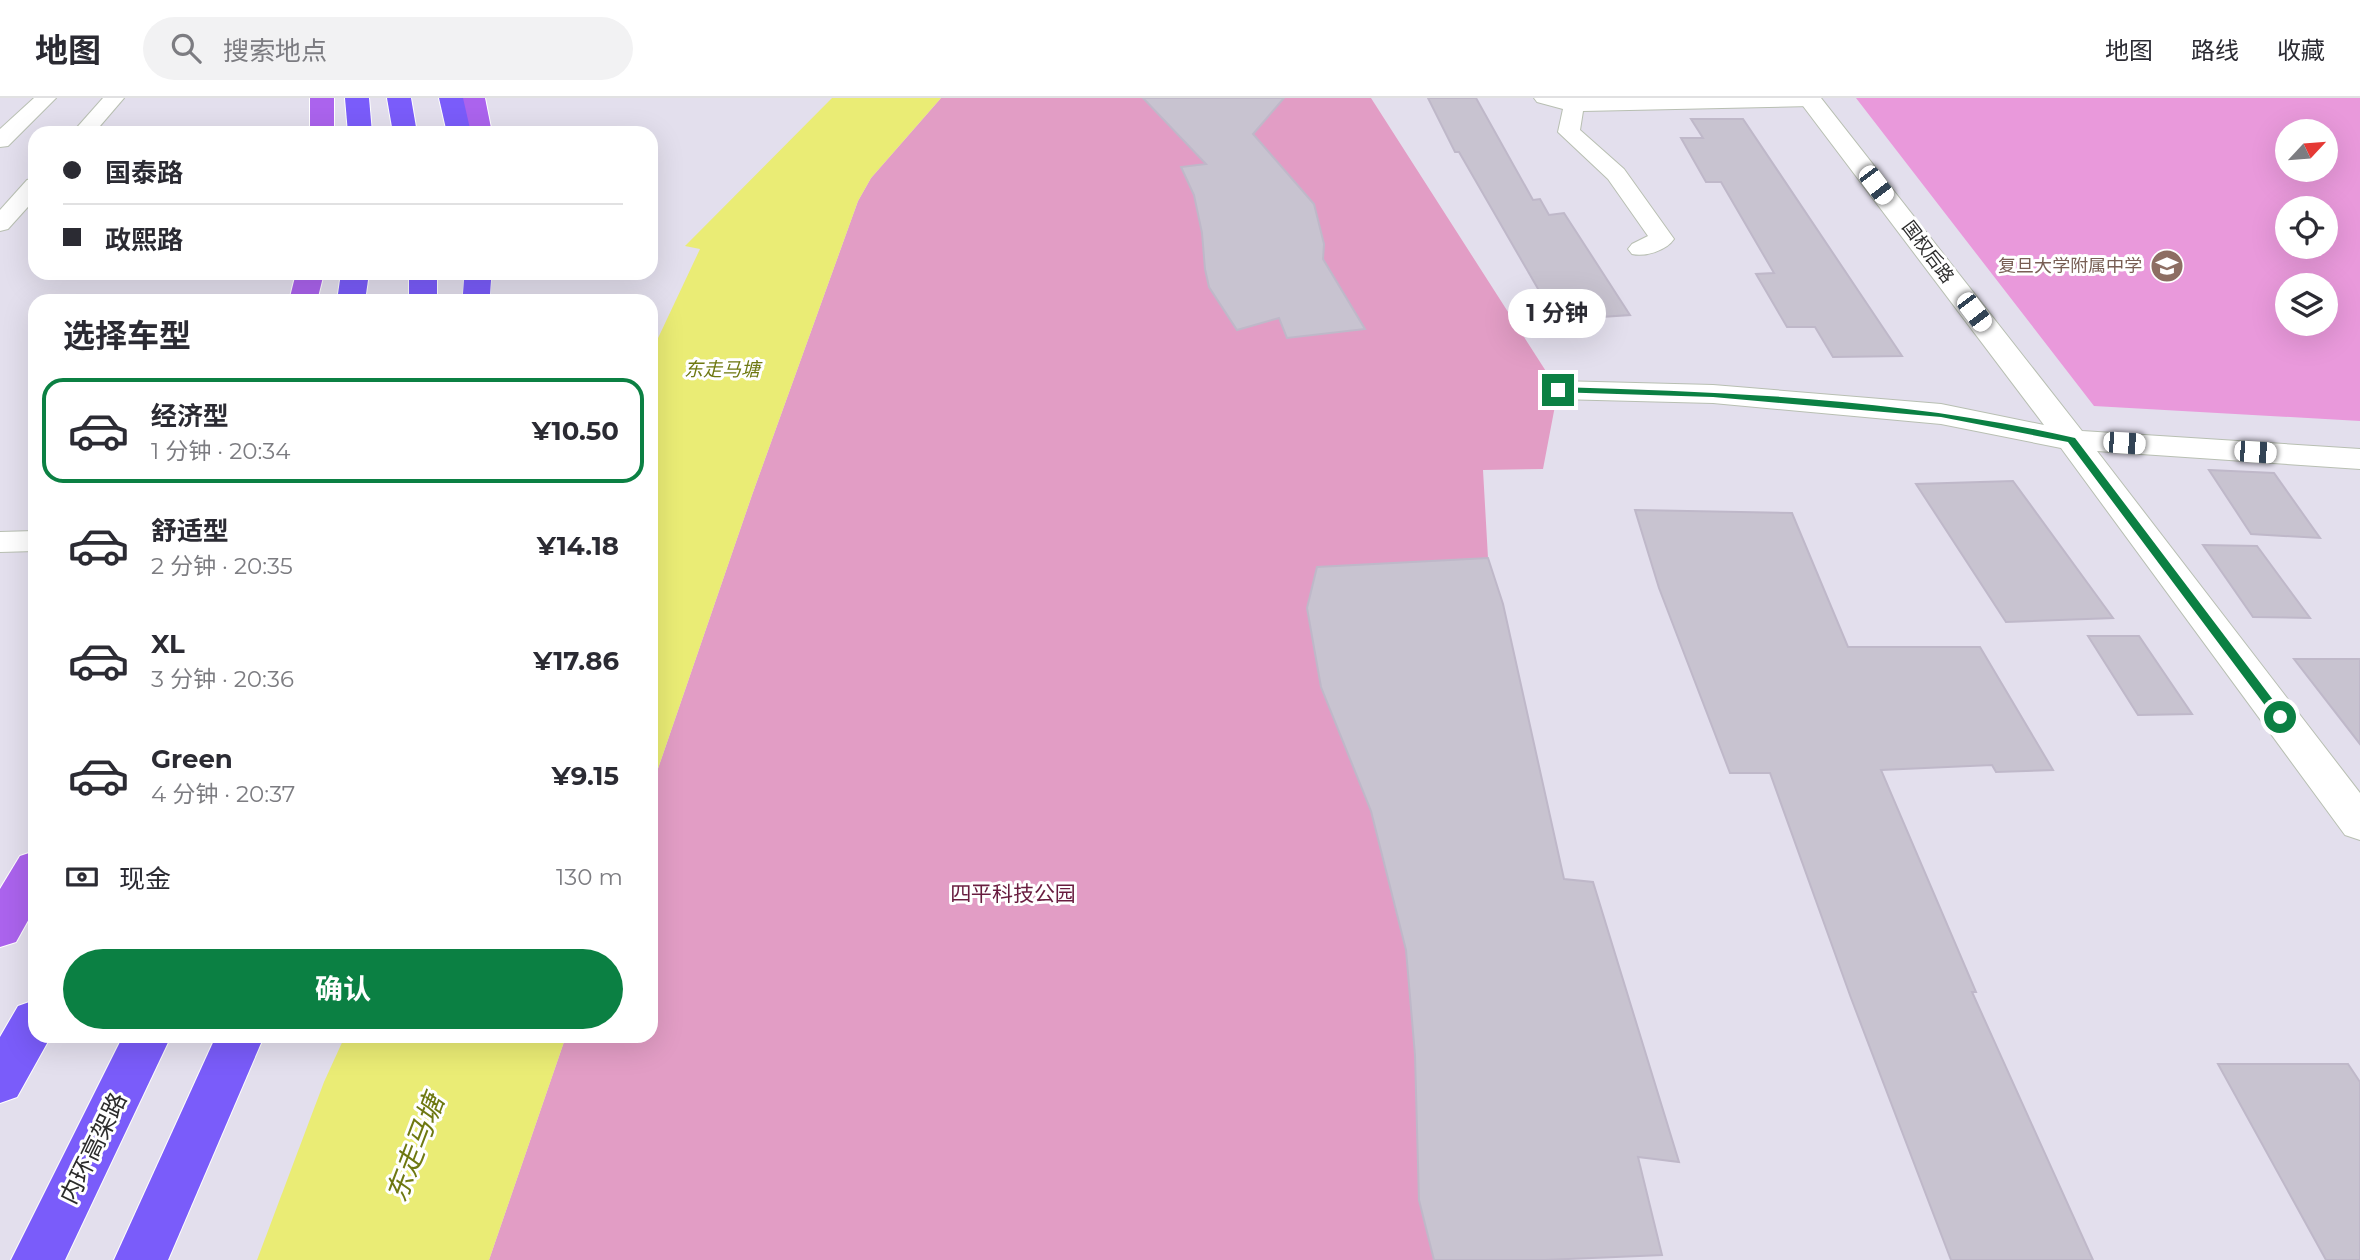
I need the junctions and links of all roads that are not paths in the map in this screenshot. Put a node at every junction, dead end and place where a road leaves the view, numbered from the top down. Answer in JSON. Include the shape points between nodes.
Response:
{"nodes":[{"id":1,"x":46,"y":98,"type":"edge"},
{"id":2,"x":114,"y":98,"type":"edge"},
{"id":3,"x":322,"y":98,"type":"edge"},
{"id":4,"x":357,"y":98,"type":"edge"},
{"id":5,"x":399,"y":98,"type":"edge"},
{"id":6,"x":451,"y":98,"type":"edge"},
{"id":7,"x":473,"y":98,"type":"edge"},
{"id":8,"x":1544,"y":98,"type":"edge"},
{"id":9,"x":1810,"y":99,"type":"edge"},
{"id":10,"x":1574,"y":106,"type":"junction"},
{"id":11,"x":89,"y":126,"type":"edge"},
{"id":12,"x":322,"y":126,"type":"edge"},
{"id":13,"x":359,"y":126,"type":"edge"},
{"id":14,"x":404,"y":126,"type":"edge"},
{"id":15,"x":458,"y":126,"type":"edge"},
{"id":16,"x":479,"y":126,"type":"edge"},
{"id":17,"x":0,"y":141,"type":"edge"},
{"id":18,"x":28,"y":193,"type":"edge"},
{"id":19,"x":0,"y":224,"type":"edge"},
{"id":20,"x":1640,"y":249,"type":"dead end"},
{"id":21,"x":1558,"y":390,"type":"dead end"},
{"id":22,"x":2072,"y":440,"type":"junction"},
{"id":23,"x":2360,"y":459,"type":"edge"},
{"id":24,"x":18,"y":541,"type":"edge"},
{"id":25,"x":0,"y":568,"type":"edge"},
{"id":26,"x":2360,"y":824,"type":"edge"},
{"id":27,"x":28,"y":880,"type":"edge"},
{"id":28,"x":0,"y":929,"type":"edge"},
{"id":29,"x":28,"y":1032,"type":"edge"},
{"id":30,"x":144,"y":1043,"type":"edge"},
{"id":31,"x":160,"y":1043,"type":"edge"},
{"id":32,"x":237,"y":1043,"type":"edge"},
{"id":33,"x":0,"y":1082,"type":"edge"},
{"id":34,"x":38,"y":1260,"type":"edge"},
{"id":35,"x":54,"y":1260,"type":"edge"},
{"id":36,"x":141,"y":1260,"type":"edge"}],
"edges":[{"from":1,"to":17,"type":"lane"},
{"from":2,"to":11,"type":"lane"},
{"from":3,"to":12,"type":"main road"},
{"from":4,"to":13,"type":"highway"},
{"from":5,"to":14,"type":"highway"},
{"from":6,"to":15,"type":"highway"},
{"from":7,"to":16,"type":"main road"},
{"from":8,"to":10,"type":"lane"},
{"from":9,"to":10,"type":"lane"},
{"from":9,"to":22,"type":"street","name":"国权后路"},
{"from":10,"to":20,"type":"lane","via":[[1569,132],[1616,174],[1662,239]]},
{"from":18,"to":19,"type":"lane"},
{"from":21,"to":22,"type":"street","via":[[1713,394],[1941,414]]},
{"from":22,"to":23,"type":"street"},
{"from":22,"to":26,"type":"street","name":"国权后路"},
{"from":24,"to":25,"type":"lane"},
{"from":27,"to":28,"type":"main road"},
{"from":29,"to":33,"type":"highway"},
{"from":30,"to":34,"type":"highway","name":"内环高架路"},
{"from":31,"to":35,"type":"main road"},
{"from":32,"to":36,"type":"highway"}]}
